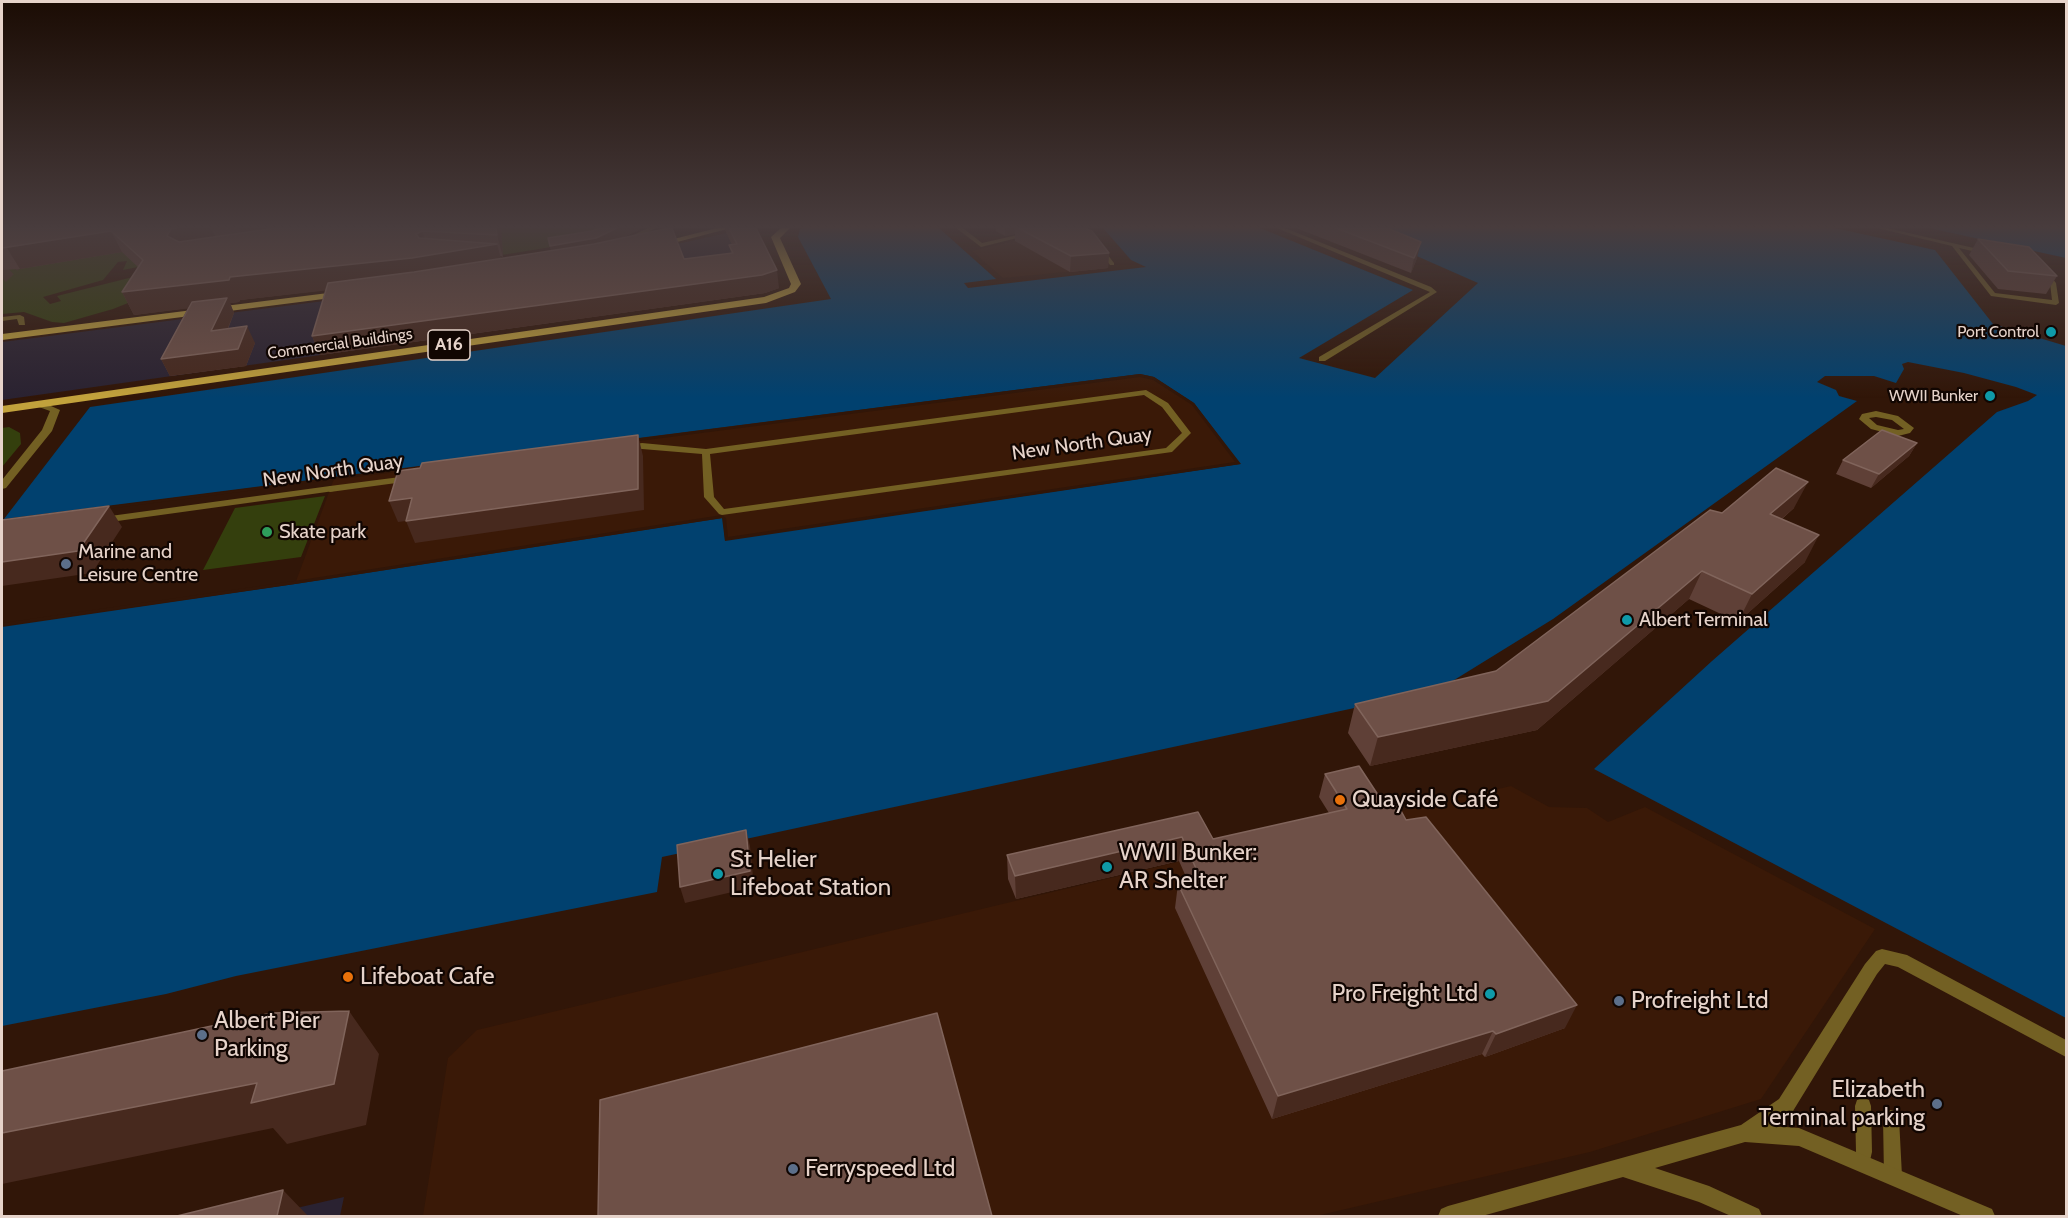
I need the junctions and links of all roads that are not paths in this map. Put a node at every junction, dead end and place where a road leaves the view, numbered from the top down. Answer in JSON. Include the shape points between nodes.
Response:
{"nodes":[{"id":1,"x":795,"y":285,"type":"edge"},
{"id":2,"x":1421,"y":285,"type":"edge"},
{"id":3,"x":1985,"y":285,"type":"edge"},
{"id":4,"x":2053,"y":285,"type":"edge"},
{"id":5,"x":349,"y":294,"type":"edge"},
{"id":6,"x":2,"y":319,"type":"edge"},
{"id":7,"x":22,"y":323,"type":"dead end"},
{"id":8,"x":2,"y":337,"type":"edge"},
{"id":9,"x":1322,"y":359,"type":"dead end"},
{"id":10,"x":39,"y":405,"type":"junction"},
{"id":11,"x":2,"y":410,"type":"edge"},
{"id":12,"x":2,"y":417,"type":"edge"},
{"id":13,"x":619,"y":449,"type":"edge"},
{"id":14,"x":706,"y":452,"type":"junction"},
{"id":15,"x":423,"y":477,"type":"edge"},
{"id":16,"x":2,"y":486,"type":"edge"},
{"id":17,"x":330,"y":489,"type":"joint"},
{"id":18,"x":93,"y":522,"type":"edge"},
{"id":19,"x":2067,"y":1049,"type":"edge"},
{"id":20,"x":1863,"y":1106,"type":"dead end"},
{"id":21,"x":1891,"y":1118,"type":"dead end"},
{"id":22,"x":1745,"y":1133,"type":"junction"},
{"id":23,"x":1862,"y":1163,"type":"junction"},
{"id":24,"x":1625,"y":1168,"type":"junction"},
{"id":25,"x":1893,"y":1176,"type":"junction"},
{"id":26,"x":1448,"y":1216,"type":"edge"},
{"id":27,"x":1752,"y":1216,"type":"edge"},
{"id":28,"x":1985,"y":1216,"type":"edge"}],
"edges":[{"from":1,"to":10,"type":"main road","name":"Commercial Buildings","number":"A16","via":[[792,290],[766,300]]},
{"from":2,"to":9,"type":"lane","via":[[1434,292]]},
{"from":3,"to":4,"type":"lane","via":[[1993,295],[2056,303]]},
{"from":5,"to":8,"type":"main road"},
{"from":6,"to":7,"type":"lane","via":[[20,317]]},
{"from":10,"to":11,"type":"main road","name":"Commercial Buildings"},
{"from":10,"to":12,"type":"main road","name":"Commercial Buildings"},
{"from":10,"to":16,"type":"street","via":[[55,410],[47,431]]},
{"from":13,"to":14,"type":"lane","name":"New North Quay","via":[[642,446]]},
{"from":14,"to":14,"type":"lane","name":"New North Quay","via":[[709,497],[722,512],[1169,450],[1187,433],[1165,405],[1146,392]]},
{"from":15,"to":17,"type":"lane","name":"New North Quay"},
{"from":17,"to":18,"type":"street","name":"New North Quay"},
{"from":19,"to":22,"type":"street","via":[[1910,965],[1882,956],[1786,1105]]},
{"from":20,"to":23,"type":"lane"},
{"from":21,"to":25,"type":"lane"},
{"from":22,"to":23,"type":"street","via":[[1798,1137]]},
{"from":22,"to":24,"type":"street"},
{"from":23,"to":25,"type":"street"},
{"from":24,"to":26,"type":"street"},
{"from":24,"to":27,"type":"street","via":[[1701,1193]]},
{"from":25,"to":28,"type":"street"}]}
